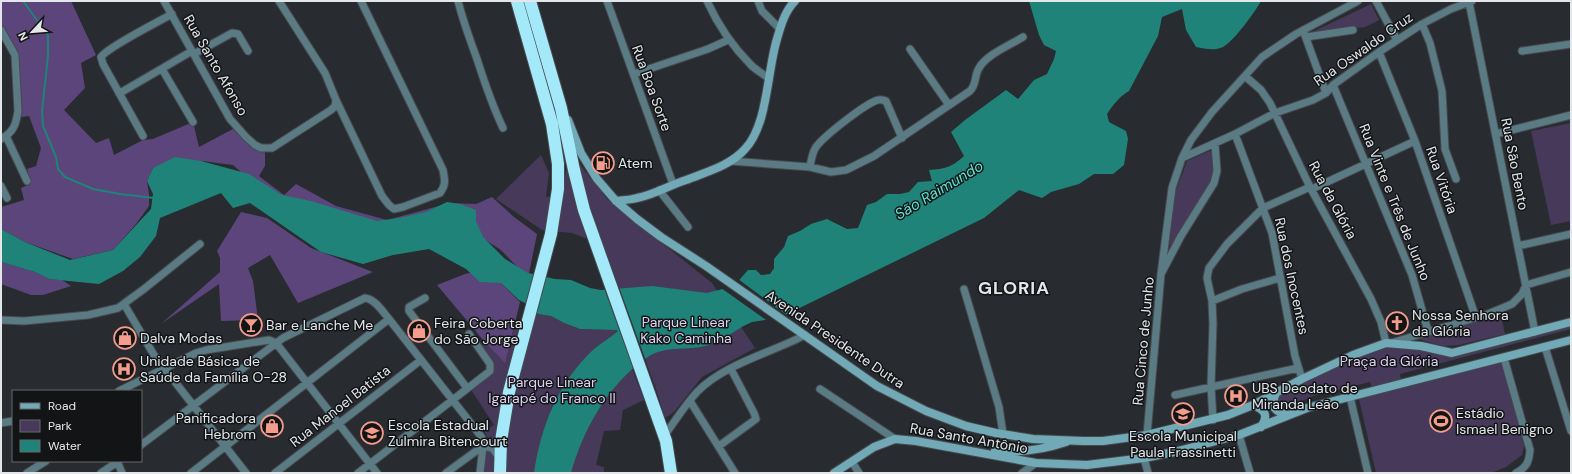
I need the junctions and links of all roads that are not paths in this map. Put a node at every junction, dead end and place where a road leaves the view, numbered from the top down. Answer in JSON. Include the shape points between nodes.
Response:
{"nodes":[{"id":1,"x":164,"y":1,"type":"edge"},
{"id":2,"x":279,"y":1,"type":"edge"},
{"id":3,"x":361,"y":1,"type":"edge"},
{"id":4,"x":458,"y":1,"type":"edge"},
{"id":5,"x":517,"y":1,"type":"edge"},
{"id":6,"x":530,"y":1,"type":"edge"},
{"id":7,"x":607,"y":1,"type":"edge"},
{"id":8,"x":707,"y":1,"type":"edge"},
{"id":9,"x":758,"y":1,"type":"edge"},
{"id":10,"x":795,"y":1,"type":"edge"},
{"id":11,"x":1358,"y":1,"type":"edge"},
{"id":12,"x":1376,"y":1,"type":"edge"},
{"id":13,"x":1470,"y":1,"type":"edge"},
{"id":14,"x":172,"y":14,"type":"junction"},
{"id":15,"x":1422,"y":24,"type":"junction"},
{"id":16,"x":780,"y":29,"type":"junction"},
{"id":17,"x":1,"y":30,"type":"edge"},
{"id":18,"x":1353,"y":30,"type":"dead end"},
{"id":19,"x":1304,"y":33,"type":"junction"},
{"id":20,"x":1023,"y":37,"type":"dead end"},
{"id":21,"x":728,"y":40,"type":"junction"},
{"id":22,"x":1396,"y":40,"type":"junction"},
{"id":23,"x":1571,"y":44,"type":"edge"},
{"id":24,"x":910,"y":49,"type":"dead end"},
{"id":25,"x":248,"y":51,"type":"dead end"},
{"id":26,"x":1522,"y":51,"type":"dead end"},
{"id":27,"x":193,"y":52,"type":"junction"},
{"id":28,"x":1379,"y":52,"type":"junction"},
{"id":29,"x":162,"y":69,"type":"junction"},
{"id":30,"x":634,"y":74,"type":"junction"},
{"id":31,"x":1245,"y":76,"type":"junction"},
{"id":32,"x":768,"y":78,"type":"junction"},
{"id":33,"x":1333,"y":85,"type":"junction"},
{"id":34,"x":120,"y":93,"type":"junction"},
{"id":35,"x":1326,"y":93,"type":"junction"},
{"id":36,"x":336,"y":100,"type":"junction"},
{"id":37,"x":950,"y":105,"type":"junction"},
{"id":38,"x":561,"y":108,"type":"junction"},
{"id":39,"x":1275,"y":113,"type":"junction"},
{"id":40,"x":1571,"y":115,"type":"edge"},
{"id":41,"x":193,"y":122,"type":"dead end"},
{"id":42,"x":503,"y":128,"type":"dead end"},
{"id":43,"x":1235,"y":134,"type":"junction"},
{"id":44,"x":1496,"y":134,"type":"junction"},
{"id":45,"x":144,"y":136,"type":"dead end"},
{"id":46,"x":4,"y":138,"type":"edge"},
{"id":47,"x":902,"y":138,"type":"junction"},
{"id":48,"x":1415,"y":141,"type":"junction"},
{"id":49,"x":1216,"y":144,"type":"junction"},
{"id":50,"x":1182,"y":158,"type":"junction"},
{"id":51,"x":730,"y":161,"type":"junction"},
{"id":52,"x":1365,"y":163,"type":"junction"},
{"id":53,"x":810,"y":167,"type":"junction"},
{"id":54,"x":1456,"y":179,"type":"dead end"},
{"id":55,"x":26,"y":181,"type":"dead end"},
{"id":56,"x":673,"y":184,"type":"junction"},
{"id":57,"x":1,"y":186,"type":"edge"},
{"id":58,"x":1311,"y":188,"type":"junction"},
{"id":59,"x":659,"y":190,"type":"junction"},
{"id":60,"x":7,"y":198,"type":"dead end"},
{"id":61,"x":638,"y":198,"type":"junction"},
{"id":62,"x":616,"y":201,"type":"junction"},
{"id":63,"x":1263,"y":208,"type":"junction"},
{"id":64,"x":627,"y":211,"type":"junction"},
{"id":65,"x":688,"y":227,"type":"dead end"},
{"id":66,"x":1571,"y":234,"type":"edge"},
{"id":67,"x":200,"y":244,"type":"dead end"},
{"id":68,"x":1518,"y":246,"type":"junction"},
{"id":69,"x":1571,"y":272,"type":"edge"},
{"id":70,"x":1161,"y":274,"type":"junction"},
{"id":71,"x":1280,"y":278,"type":"junction"},
{"id":72,"x":1526,"y":285,"type":"junction"},
{"id":73,"x":964,"y":289,"type":"dead end"},
{"id":74,"x":425,"y":298,"type":"dead end"},
{"id":75,"x":1212,"y":301,"type":"junction"},
{"id":76,"x":124,"y":304,"type":"junction"},
{"id":77,"x":1476,"y":318,"type":"junction"},
{"id":78,"x":389,"y":319,"type":"junction"},
{"id":79,"x":1,"y":320,"type":"edge"},
{"id":80,"x":1571,"y":322,"type":"edge"},
{"id":81,"x":1428,"y":331,"type":"junction"},
{"id":82,"x":1535,"y":332,"type":"junction"},
{"id":83,"x":469,"y":334,"type":"dead end"},
{"id":84,"x":805,"y":336,"type":"junction"},
{"id":85,"x":1571,"y":340,"type":"edge"},
{"id":86,"x":276,"y":343,"type":"junction"},
{"id":87,"x":1387,"y":343,"type":"junction"},
{"id":88,"x":1545,"y":347,"type":"junction"},
{"id":89,"x":1504,"y":358,"type":"junction"},
{"id":90,"x":421,"y":360,"type":"junction"},
{"id":91,"x":165,"y":368,"type":"junction"},
{"id":92,"x":1298,"y":368,"type":"junction"},
{"id":93,"x":731,"y":369,"type":"junction"},
{"id":94,"x":1302,"y":379,"type":"junction"},
{"id":95,"x":306,"y":383,"type":"junction"},
{"id":96,"x":1211,"y":386,"type":"junction"},
{"id":97,"x":467,"y":388,"type":"junction"},
{"id":98,"x":820,"y":389,"type":"dead end"},
{"id":99,"x":121,"y":390,"type":"edge"},
{"id":100,"x":1276,"y":393,"type":"junction"},
{"id":101,"x":1175,"y":395,"type":"dead end"},
{"id":102,"x":1350,"y":397,"type":"junction"},
{"id":103,"x":452,"y":400,"type":"junction"},
{"id":104,"x":690,"y":401,"type":"junction"},
{"id":105,"x":1253,"y":405,"type":"junction"},
{"id":106,"x":194,"y":406,"type":"junction"},
{"id":107,"x":1289,"y":415,"type":"junction"},
{"id":108,"x":1213,"y":420,"type":"junction"},
{"id":109,"x":12,"y":421,"type":"edge"},
{"id":110,"x":338,"y":423,"type":"junction"},
{"id":111,"x":1,"y":424,"type":"edge"},
{"id":112,"x":1261,"y":427,"type":"junction"},
{"id":113,"x":1571,"y":431,"type":"edge"},
{"id":114,"x":1003,"y":434,"type":"junction"},
{"id":115,"x":1147,"y":435,"type":"junction"},
{"id":116,"x":1239,"y":435,"type":"junction"},
{"id":117,"x":664,"y":436,"type":"junction"},
{"id":118,"x":895,"y":439,"type":"junction"},
{"id":119,"x":1071,"y":440,"type":"junction"},
{"id":120,"x":142,"y":444,"type":"edge"},
{"id":121,"x":496,"y":445,"type":"junction"},
{"id":122,"x":483,"y":446,"type":"junction"},
{"id":123,"x":718,"y":446,"type":"junction"},
{"id":124,"x":225,"y":447,"type":"junction"},
{"id":125,"x":960,"y":449,"type":"junction"},
{"id":126,"x":1144,"y":458,"type":"junction"},
{"id":127,"x":44,"y":462,"type":"edge"},
{"id":128,"x":117,"y":462,"type":"edge"},
{"id":129,"x":118,"y":462,"type":"edge"},
{"id":130,"x":852,"y":462,"type":"junction"},
{"id":131,"x":1036,"y":463,"type":"junction"},
{"id":132,"x":370,"y":464,"type":"junction"},
{"id":133,"x":1087,"y":465,"type":"junction"},
{"id":134,"x":500,"y":467,"type":"edge"},
{"id":135,"x":27,"y":473,"type":"edge"},
{"id":136,"x":101,"y":473,"type":"edge"},
{"id":137,"x":122,"y":473,"type":"edge"},
{"id":138,"x":191,"y":473,"type":"edge"},
{"id":139,"x":246,"y":473,"type":"edge"},
{"id":140,"x":274,"y":473,"type":"edge"},
{"id":141,"x":358,"y":473,"type":"edge"},
{"id":142,"x":377,"y":473,"type":"edge"},
{"id":143,"x":446,"y":473,"type":"edge"},
{"id":144,"x":480,"y":473,"type":"edge"},
{"id":145,"x":671,"y":473,"type":"edge"},
{"id":146,"x":735,"y":473,"type":"edge"},
{"id":147,"x":834,"y":473,"type":"edge"},
{"id":148,"x":859,"y":473,"type":"edge"},
{"id":149,"x":1022,"y":473,"type":"edge"},
{"id":150,"x":1070,"y":473,"type":"edge"},
{"id":151,"x":1148,"y":473,"type":"edge"},
{"id":152,"x":1250,"y":473,"type":"edge"},
{"id":153,"x":1368,"y":473,"type":"edge"},
{"id":154,"x":1516,"y":473,"type":"edge"}],
"edges":[{"from":1,"to":14,"type":"street","name":"Rua Santo Afonso"},
{"from":2,"to":36,"type":"street","via":[[324,73]]},
{"from":3,"to":36,"type":"street","via":[[443,170],[446,181],[440,193],[403,208],[394,209],[389,205],[382,196]]},
{"from":4,"to":42,"type":"street","via":[[488,94]]},
{"from":5,"to":121,"type":"highway","via":[[547,104],[556,147],[558,189],[551,234]]},
{"from":6,"to":38,"type":"highway"},
{"from":7,"to":30,"type":"street","name":"Rua Boa Sorte"},
{"from":8,"to":21,"type":"street"},
{"from":9,"to":16,"type":"street","via":[[762,11]]},
{"from":10,"to":16,"type":"street","via":[[784,17]]},
{"from":11,"to":19,"type":"street"},
{"from":12,"to":22,"type":"street"},
{"from":13,"to":15,"type":"street","name":"Rua Oswaldo Cruz"},
{"from":13,"to":44,"type":"street","name":"Rua São Bento"},
{"from":14,"to":27,"type":"street","name":"Rua Santo Afonso"},
{"from":14,"to":34,"type":"street","via":[[113,47],[101,58]]},
{"from":15,"to":22,"type":"street","name":"Rua Oswaldo Cruz"},
{"from":15,"to":54,"type":"street","via":[[1430,43],[1442,91],[1446,149]]},
{"from":16,"to":32,"type":"street"},
{"from":17,"to":46,"type":"street","via":[[12,48],[16,64],[17,118],[12,132]]},
{"from":18,"to":19,"type":"street"},
{"from":19,"to":31,"type":"street","via":[[1278,45],[1262,57]]},
{"from":19,"to":35,"type":"street"},
{"from":20,"to":37,"type":"street","via":[[982,63],[976,72],[974,87]]},
{"from":21,"to":30,"type":"street"},
{"from":21,"to":32,"type":"street","via":[[753,67]]},
{"from":22,"to":28,"type":"street","name":"Rua Oswaldo Cruz"},
{"from":23,"to":26,"type":"street"},
{"from":24,"to":37,"type":"street"},
{"from":25,"to":27,"type":"street","via":[[238,34],[232,33]]},
{"from":27,"to":29,"type":"street"},
{"from":27,"to":36,"type":"street","name":"Rua Santo Afonso","via":[[230,119],[246,137],[261,148],[272,148],[331,110]]},
{"from":28,"to":33,"type":"street","name":"Rua Oswaldo Cruz"},
{"from":28,"to":48,"type":"street","name":"Rua Vitória"},
{"from":29,"to":34,"type":"street"},
{"from":29,"to":41,"type":"street"},
{"from":30,"to":56,"type":"street","name":"Rua Boa Sorte"},
{"from":31,"to":39,"type":"street","name":"Rua da Glória","via":[[1261,90]]},
{"from":31,"to":50,"type":"street","via":[[1191,140]]},
{"from":32,"to":51,"type":"street","via":[[761,117],[755,134],[745,149]]},
{"from":33,"to":35,"type":"street","name":"Rua Oswaldo Cruz"},
{"from":33,"to":52,"type":"street","name":"Rua Vinte e Três de Junho"},
{"from":34,"to":45,"type":"street"},
{"from":35,"to":39,"type":"street","name":"Rua Oswaldo Cruz"},
{"from":37,"to":47,"type":"street"},
{"from":38,"to":62,"type":"street","name":"Avenida Presidente Dutra","via":[[585,161]]},
{"from":38,"to":117,"type":"highway","via":[[579,190],[596,245]]},
{"from":39,"to":43,"type":"street","name":"Rua Oswaldo Cruz"},
{"from":39,"to":58,"type":"street","name":"Rua da Glória"},
{"from":40,"to":44,"type":"street"},
{"from":43,"to":49,"type":"street","name":"Rua Oswaldo Cruz"},
{"from":43,"to":63,"type":"street","name":"Rua dos Inocentes"},
{"from":44,"to":68,"type":"street","name":"Rua São Bento"},
{"from":46,"to":55,"type":"street"},
{"from":47,"to":53,"type":"street","via":[[846,170],[831,172]]},
{"from":47,"to":53,"type":"street","via":[[886,101],[878,100],[822,140],[812,153]]},
{"from":48,"to":52,"type":"street"},
{"from":48,"to":77,"type":"street","name":"Rua Vitória"},
{"from":49,"to":50,"type":"street","name":"Rua Oswaldo Cruz"},
{"from":49,"to":70,"type":"street","name":"Rua Cinco de Junho","via":[[1217,171],[1214,183]]},
{"from":50,"to":70,"type":"street","via":[[1172,188]]},
{"from":51,"to":53,"type":"street"},
{"from":51,"to":56,"type":"street"},
{"from":52,"to":58,"type":"street"},
{"from":52,"to":81,"type":"street","name":"Rua Vinte e Três de Junho","via":[[1412,275]]},
{"from":56,"to":59,"type":"street"},
{"from":57,"to":60,"type":"street"},
{"from":58,"to":63,"type":"street"},
{"from":58,"to":87,"type":"street","name":"Rua da Glória","via":[[1371,299]]},
{"from":59,"to":61,"type":"street"},
{"from":59,"to":65,"type":"street"},
{"from":61,"to":62,"type":"street"},
{"from":61,"to":64,"type":"street"},
{"from":62,"to":64,"type":"street","name":"Avenida Presidente Dutra"},
{"from":63,"to":71,"type":"street","name":"Rua dos Inocentes","via":[[1272,233]]},
{"from":63,"to":75,"type":"street","via":[[1209,268],[1207,278]]},
{"from":64,"to":84,"type":"street","name":"Avenida Presidente Dutra"},
{"from":66,"to":68,"type":"street"},
{"from":67,"to":76,"type":"street"},
{"from":68,"to":72,"type":"street","name":"Rua São Bento"},
{"from":69,"to":72,"type":"street"},
{"from":70,"to":115,"type":"street","name":"Rua Cinco de Junho"},
{"from":71,"to":75,"type":"street"},
{"from":71,"to":92,"type":"street","name":"Rua dos Inocentes"},
{"from":72,"to":77,"type":"street","via":[[1522,294],[1512,304]]},
{"from":72,"to":82,"type":"street","name":"Rua São Bento"},
{"from":73,"to":114,"type":"street","via":[[999,407]]},
{"from":74,"to":97,"type":"street","via":[[410,307],[409,311]]},
{"from":75,"to":96,"type":"street","via":[[1214,324]]},
{"from":76,"to":79,"type":"street","via":[[110,310],[88,314]]},
{"from":76,"to":91,"type":"street","via":[[148,347]]},
{"from":77,"to":81,"type":"street"},
{"from":78,"to":86,"type":"street","via":[[369,298],[361,299],[292,332]]},
{"from":78,"to":90,"type":"street"},
{"from":78,"to":95,"type":"street"},
{"from":80,"to":82,"type":"street","name":"Avenida Presidente Dutra"},
{"from":81,"to":87,"type":"street"},
{"from":82,"to":87,"type":"street","name":"Avenida Presidente Dutra","via":[[1452,353],[1421,346]]},
{"from":83,"to":97,"type":"street","via":[[490,364],[490,371]]},
{"from":84,"to":93,"type":"street"},
{"from":84,"to":114,"type":"street","name":"Avenida Presidente Dutra","via":[[871,382],[909,404],[953,421]]},
{"from":85,"to":88,"type":"street"},
{"from":86,"to":91,"type":"street","via":[[265,340],[206,350]]},
{"from":86,"to":95,"type":"street"},
{"from":86,"to":106,"type":"street"},
{"from":87,"to":94,"type":"street","name":"Avenida Presidente Dutra","via":[[1353,355]]},
{"from":88,"to":89,"type":"street"},
{"from":88,"to":113,"type":"street"},
{"from":89,"to":102,"type":"street"},
{"from":89,"to":154,"type":"street","via":[[1530,450],[1528,464]]},
{"from":90,"to":103,"type":"street"},
{"from":90,"to":110,"type":"street","name":"Rua Manoel Batista"},
{"from":91,"to":99,"type":"street"},
{"from":91,"to":106,"type":"street"},
{"from":92,"to":94,"type":"street","name":"Rua dos Inocentes"},
{"from":92,"to":96,"type":"street"},
{"from":93,"to":104,"type":"street","via":[[704,386]]},
{"from":93,"to":123,"type":"street","via":[[756,419]]},
{"from":94,"to":100,"type":"street","name":"Avenida Presidente Dutra"},
{"from":95,"to":110,"type":"street"},
{"from":95,"to":124,"type":"street"},
{"from":96,"to":101,"type":"street"},
{"from":96,"to":108,"type":"street"},
{"from":97,"to":103,"type":"street"},
{"from":98,"to":118,"type":"street"},
{"from":100,"to":105,"type":"street","name":"Avenida Presidente Dutra"},
{"from":100,"to":107,"type":"street","via":[[1273,403],[1275,410]]},
{"from":102,"to":107,"type":"street"},
{"from":102,"to":153,"type":"street"},
{"from":103,"to":122,"type":"street","via":[[480,435]]},
{"from":103,"to":132,"type":"street"},
{"from":104,"to":117,"type":"street"},
{"from":104,"to":123,"type":"street"},
{"from":105,"to":108,"type":"street","name":"Avenida Presidente Dutra"},
{"from":105,"to":112,"type":"street","via":[[1265,413]]},
{"from":106,"to":120,"type":"street"},
{"from":106,"to":124,"type":"street"},
{"from":107,"to":112,"type":"street"},
{"from":108,"to":115,"type":"street","name":"Avenida Presidente Dutra"},
{"from":109,"to":111,"type":"street"},
{"from":110,"to":132,"type":"street"},
{"from":110,"to":140,"type":"street","name":"Rua Manoel Batista"},
{"from":112,"to":116,"type":"street"},
{"from":114,"to":119,"type":"street","name":"Avenida Presidente Dutra","via":[[1034,439]]},
{"from":115,"to":119,"type":"street","name":"Avenida Presidente Dutra","via":[[1103,441]]},
{"from":116,"to":126,"type":"street"},
{"from":116,"to":152,"type":"street"},
{"from":117,"to":145,"type":"highway"},
{"from":118,"to":125,"type":"street","name":"Rua Santo Antônio"},
{"from":118,"to":130,"type":"street","name":"Rua Santo Antônio","via":[[874,447]]},
{"from":119,"to":125,"type":"street","via":[[1042,450],[1016,453]]},
{"from":121,"to":122,"type":"street"},
{"from":121,"to":134,"type":"highway"},
{"from":122,"to":143,"type":"street"},
{"from":122,"to":144,"type":"street"},
{"from":123,"to":146,"type":"street"},
{"from":124,"to":138,"type":"street"},
{"from":124,"to":139,"type":"street"},
{"from":125,"to":131,"type":"street","name":"Rua Santo Antônio"},
{"from":126,"to":133,"type":"street"},
{"from":126,"to":151,"type":"street"},
{"from":127,"to":135,"type":"street"},
{"from":128,"to":136,"type":"street"},
{"from":129,"to":137,"type":"street"},
{"from":130,"to":147,"type":"street","name":"Rua Santo Antônio"},
{"from":130,"to":148,"type":"street"},
{"from":131,"to":133,"type":"street"},
{"from":131,"to":149,"type":"street"},
{"from":132,"to":141,"type":"street"},
{"from":132,"to":142,"type":"street"},
{"from":133,"to":150,"type":"street","via":[[1078,467]]}]}
